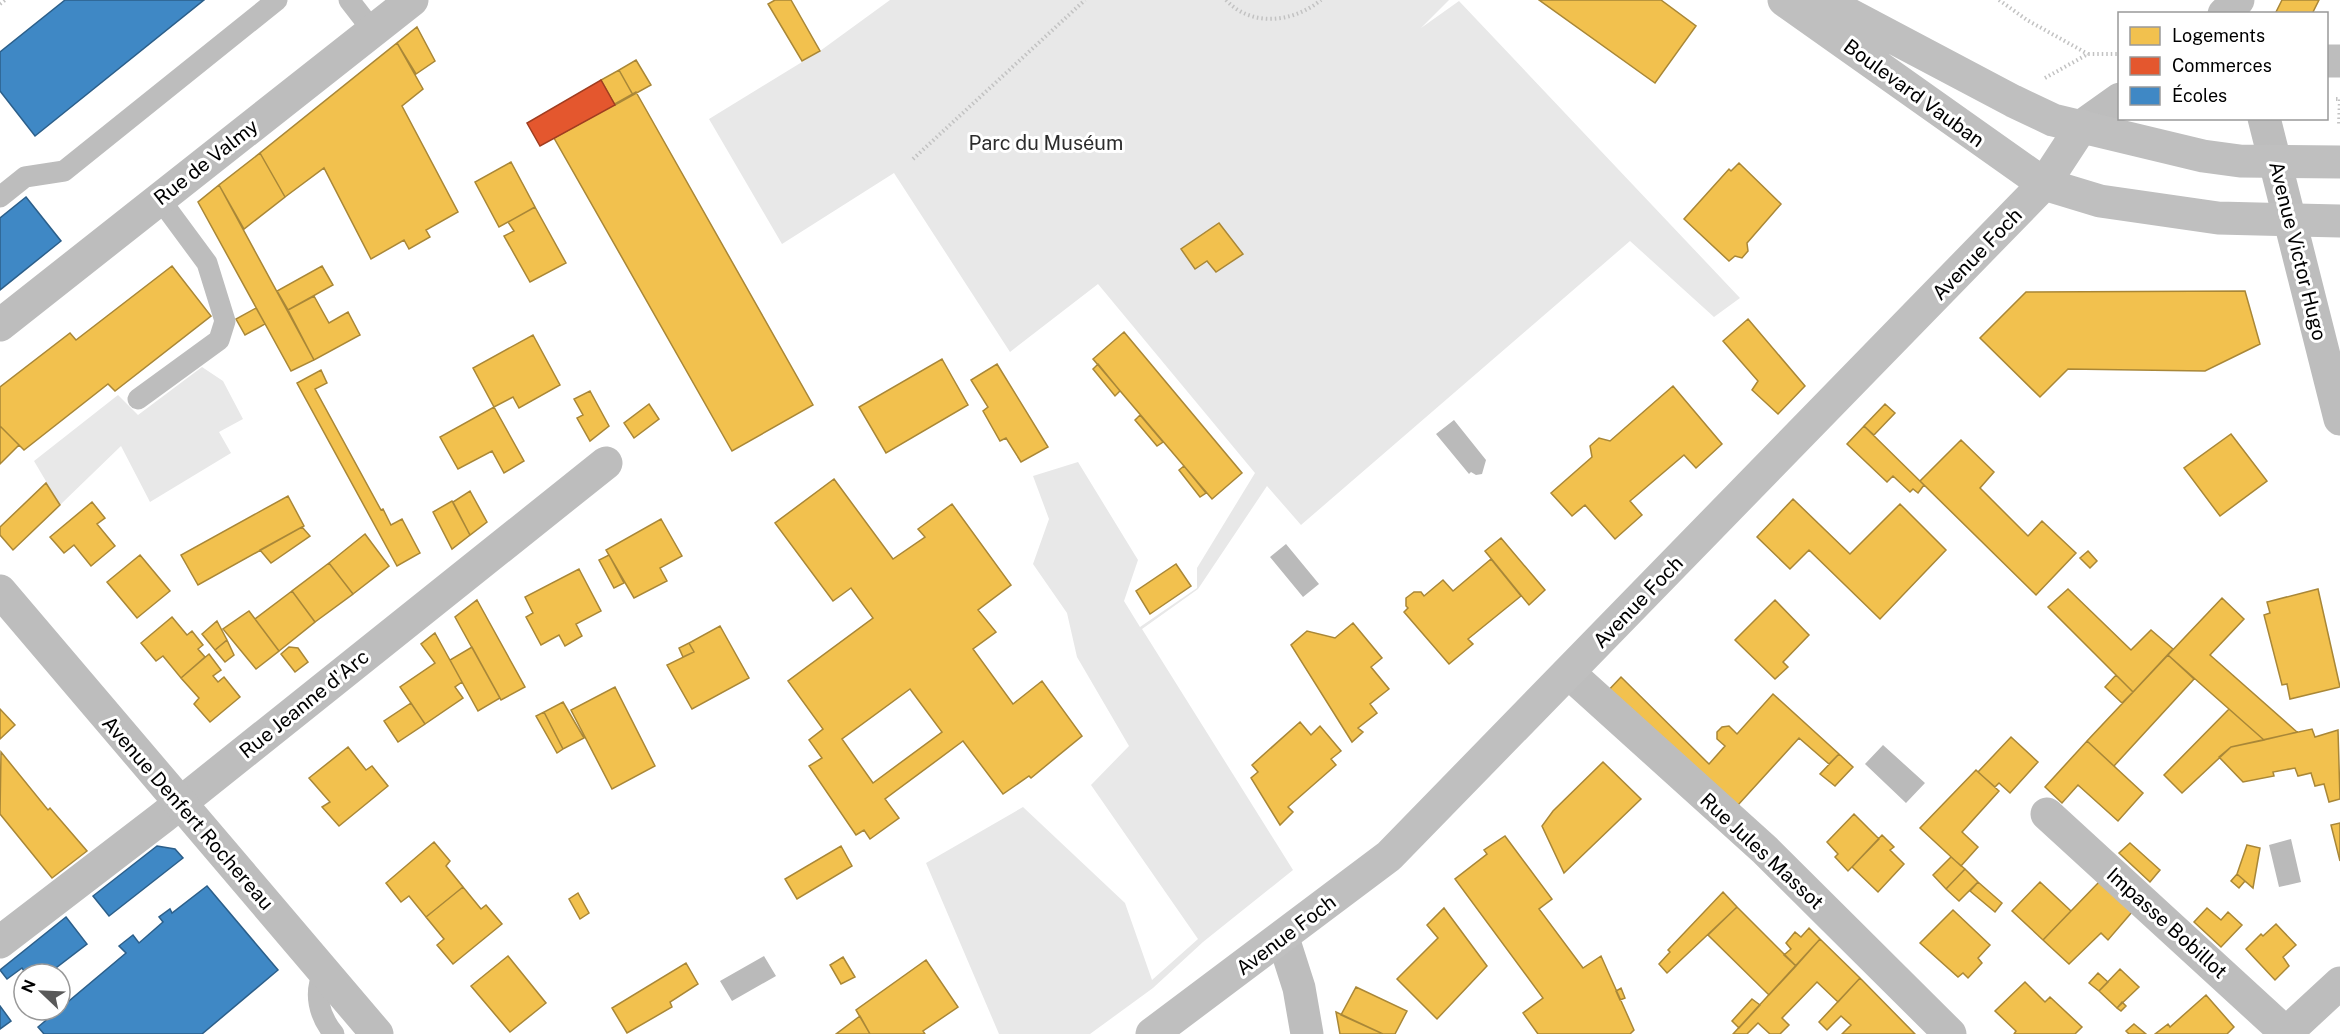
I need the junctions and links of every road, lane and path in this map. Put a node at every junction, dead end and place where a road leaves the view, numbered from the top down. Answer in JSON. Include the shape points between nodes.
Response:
{"nodes":[{"id":1,"x":5,"y":0,"type":"edge"},
{"id":2,"x":277,"y":0,"type":"edge"},
{"id":3,"x":349,"y":0,"type":"edge"},
{"id":4,"x":412,"y":0,"type":"edge"},
{"id":5,"x":1084,"y":0,"type":"edge"},
{"id":6,"x":1226,"y":0,"type":"edge"},
{"id":7,"x":1321,"y":0,"type":"edge"},
{"id":8,"x":1784,"y":0,"type":"edge"},
{"id":9,"x":1822,"y":0,"type":"edge"},
{"id":10,"x":1999,"y":0,"type":"edge"},
{"id":11,"x":2238,"y":0,"type":"edge"},
{"id":12,"x":0,"y":4,"type":"edge"},
{"id":13,"x":2226,"y":12,"type":"edge"},
{"id":14,"x":373,"y":30,"type":"junction"},
{"id":15,"x":2088,"y":54,"type":"junction"},
{"id":16,"x":2118,"y":54,"type":"edge"},
{"id":17,"x":2040,"y":80,"type":"dead end"},
{"id":18,"x":2340,"y":99,"type":"edge"},
{"id":19,"x":2118,"y":100,"type":"edge"},
{"id":20,"x":2264,"y":120,"type":"edge"},
{"id":21,"x":2082,"y":126,"type":"junction"},
{"id":22,"x":2339,"y":129,"type":"edge"},
{"id":23,"x":913,"y":159,"type":"dead end"},
{"id":24,"x":2275,"y":162,"type":"junction"},
{"id":25,"x":2340,"y":162,"type":"edge"},
{"id":26,"x":2044,"y":184,"type":"junction"},
{"id":27,"x":0,"y":197,"type":"edge"},
{"id":28,"x":159,"y":198,"type":"junction"},
{"id":29,"x":2289,"y":220,"type":"junction"},
{"id":30,"x":2340,"y":221,"type":"edge"},
{"id":31,"x":0,"y":325,"type":"edge"},
{"id":32,"x":138,"y":399,"type":"dead end"},
{"id":33,"x":2340,"y":419,"type":"edge"},
{"id":34,"x":606,"y":463,"type":"dead end"},
{"id":35,"x":0,"y":591,"type":"edge"},
{"id":36,"x":1569,"y":673,"type":"junction"},
{"id":37,"x":179,"y":804,"type":"junction"},
{"id":38,"x":2047,"y":814,"type":"dead end"},
{"id":39,"x":1283,"y":938,"type":"junction"},
{"id":40,"x":0,"y":942,"type":"edge"},
{"id":41,"x":324,"y":972,"type":"junction"},
{"id":42,"x":2340,"y":983,"type":"edge"},
{"id":43,"x":2286,"y":1033,"type":"edge"},
{"id":44,"x":334,"y":1034,"type":"edge"},
{"id":45,"x":377,"y":1034,"type":"edge"},
{"id":46,"x":1152,"y":1034,"type":"edge"},
{"id":47,"x":1307,"y":1034,"type":"edge"},
{"id":48,"x":1950,"y":1034,"type":"edge"}],
"edges":[{"from":1,"to":12,"type":"path"},
{"from":2,"to":27,"type":"lane","via":[[64,171],[25,177]]},
{"from":3,"to":14,"type":"lane"},
{"from":4,"to":14,"type":"street","name":"Rue de Valmy"},
{"from":5,"to":23,"type":"path"},
{"from":6,"to":7,"type":"path","via":[[1251,16],[1276,20],[1296,16]]},
{"from":8,"to":26,"type":"main road","name":"Boulevard Vauban"},
{"from":9,"to":21,"type":"main road","name":"Boulevard Vauban","via":[[2013,101],[2053,120]]},
{"from":10,"to":15,"type":"path"},
{"from":11,"to":13,"type":"street"},
{"from":14,"to":28,"type":"street","name":"Rue de Valmy"},
{"from":15,"to":16,"type":"path"},
{"from":15,"to":17,"type":"path"},
{"from":18,"to":22,"type":"path"},
{"from":19,"to":21,"type":"street"},
{"from":20,"to":24,"type":"street","name":"Avenue Victor Hugo"},
{"from":21,"to":24,"type":"main road","name":"Boulevard Vauban","via":[[2203,156]]},
{"from":21,"to":26,"type":"main road","name":"Avenue Foch"},
{"from":24,"to":25,"type":"main road","name":"Boulevard Vauban"},
{"from":24,"to":29,"type":"street","name":"Avenue Victor Hugo"},
{"from":26,"to":29,"type":"main road","name":"Boulevard Vauban","via":[[2100,201],[2218,218]]},
{"from":26,"to":36,"type":"main road","name":"Avenue Foch"},
{"from":28,"to":31,"type":"street","name":"Rue de Valmy"},
{"from":28,"to":32,"type":"lane","via":[[207,263],[225,321],[219,340]]},
{"from":29,"to":30,"type":"main road","name":"Boulevard Vauban"},
{"from":29,"to":33,"type":"street","name":"Avenue Victor Hugo"},
{"from":34,"to":37,"type":"street","name":"Rue Jeanne d'Arc"},
{"from":35,"to":37,"type":"street","name":"Avenue Denfert Rochereau"},
{"from":36,"to":39,"type":"main road","name":"Avenue Foch","via":[[1389,856]]},
{"from":36,"to":48,"type":"street","name":"Rue Jules Massot","via":[[1765,850]]},
{"from":37,"to":40,"type":"street","name":"Rue Jeanne d'Arc"},
{"from":37,"to":41,"type":"street","name":"Avenue Denfert Rochereau"},
{"from":38,"to":43,"type":"street","name":"Impasse Bobillot"},
{"from":39,"to":46,"type":"main road","name":"Avenue Foch"},
{"from":39,"to":47,"type":"street","via":[[1299,988]]},
{"from":41,"to":44,"type":"lane","via":[[318,984],[318,1004]]},
{"from":41,"to":45,"type":"street","name":"Avenue Denfert Rochereau"},
{"from":42,"to":43,"type":"street"}]}
